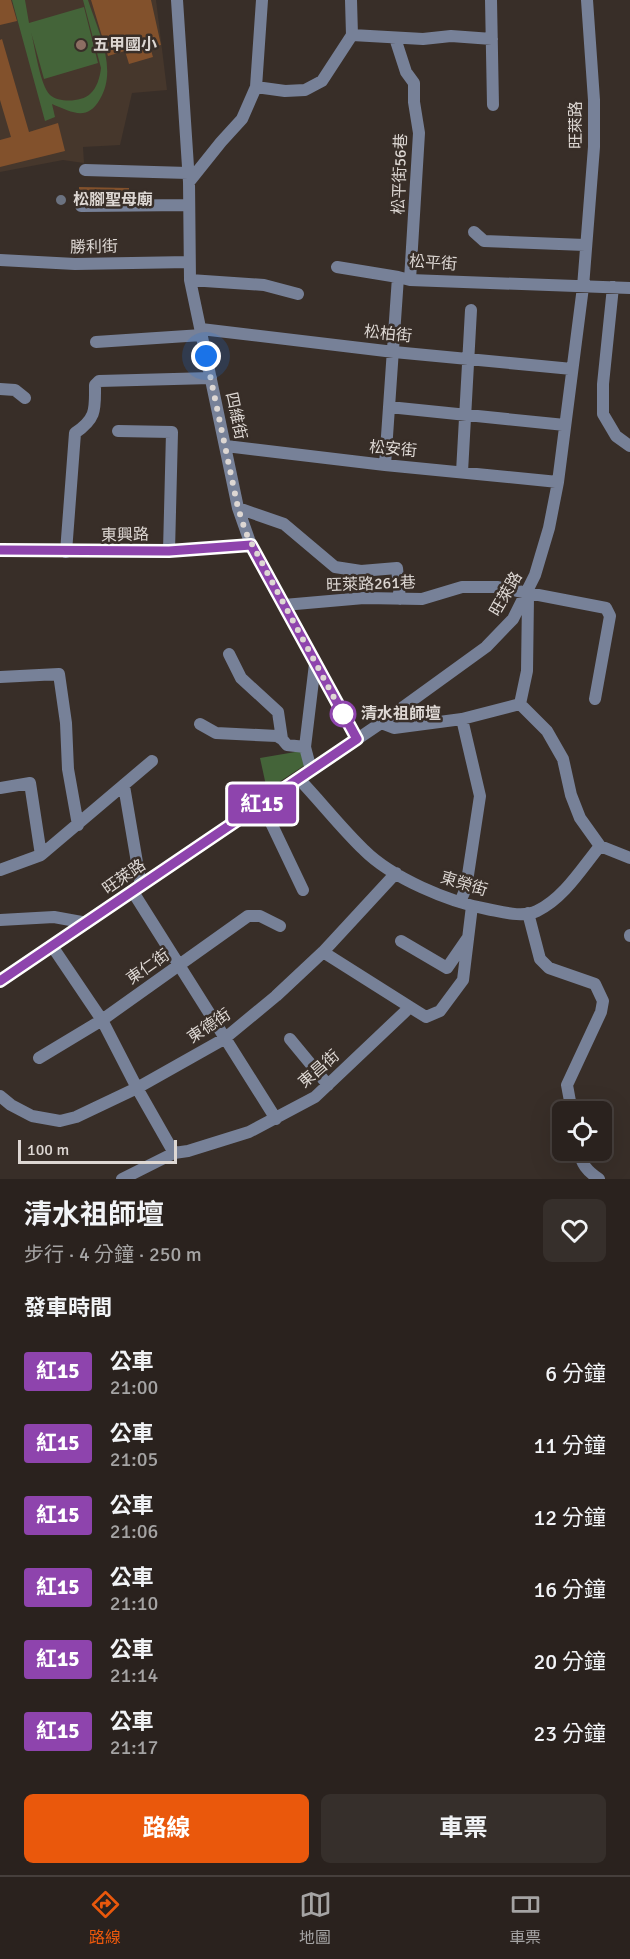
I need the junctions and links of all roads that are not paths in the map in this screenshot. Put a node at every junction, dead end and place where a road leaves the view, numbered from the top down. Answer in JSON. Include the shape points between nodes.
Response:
{"nodes":[{"id":1,"x":177,"y":0,"type":"edge"},
{"id":2,"x":262,"y":0,"type":"edge"},
{"id":3,"x":351,"y":0,"type":"edge"},
{"id":4,"x":491,"y":0,"type":"edge"},
{"id":5,"x":587,"y":0,"type":"edge"},
{"id":6,"x":352,"y":35,"type":"junction"},
{"id":7,"x":395,"y":38,"type":"junction"},
{"id":8,"x":492,"y":39,"type":"junction"},
{"id":9,"x":256,"y":87,"type":"junction"},
{"id":10,"x":493,"y":105,"type":"dead end"},
{"id":11,"x":85,"y":170,"type":"dead end"},
{"id":12,"x":189,"y":178,"type":"junction"},
{"id":13,"x":189,"y":205,"type":"junction"},
{"id":14,"x":81,"y":206,"type":"dead end"},
{"id":15,"x":474,"y":232,"type":"dead end"},
{"id":16,"x":585,"y":245,"type":"junction"},
{"id":17,"x":0,"y":260,"type":"edge"},
{"id":18,"x":189,"y":262,"type":"junction"},
{"id":19,"x":337,"y":267,"type":"dead end"},
{"id":20,"x":404,"y":279,"type":"junction"},
{"id":21,"x":190,"y":280,"type":"junction"},
{"id":22,"x":582,"y":287,"type":"junction"},
{"id":23,"x":613,"y":287,"type":"junction"},
{"id":24,"x":630,"y":288,"type":"edge"},
{"id":25,"x":298,"y":294,"type":"dead end"},
{"id":26,"x":471,"y":310,"type":"dead end"},
{"id":27,"x":201,"y":332,"type":"junction"},
{"id":28,"x":96,"y":342,"type":"dead end"},
{"id":29,"x":394,"y":352,"type":"junction"},
{"id":30,"x":468,"y":358,"type":"junction"},
{"id":31,"x":572,"y":369,"type":"junction"},
{"id":32,"x":211,"y":378,"type":"junction"},
{"id":33,"x":0,"y":389,"type":"edge"},
{"id":34,"x":25,"y":398,"type":"dead end"},
{"id":35,"x":389,"y":407,"type":"junction"},
{"id":36,"x":465,"y":414,"type":"junction"},
{"id":37,"x":565,"y":425,"type":"junction"},
{"id":38,"x":118,"y":431,"type":"dead end"},
{"id":39,"x":226,"y":446,"type":"junction"},
{"id":40,"x":630,"y":446,"type":"edge"},
{"id":41,"x":386,"y":465,"type":"junction"},
{"id":42,"x":462,"y":472,"type":"junction"},
{"id":43,"x":558,"y":482,"type":"junction"},
{"id":44,"x":238,"y":508,"type":"junction"},
{"id":45,"x":251,"y":545,"type":"junction"},
{"id":46,"x":0,"y":550,"type":"edge"},
{"id":47,"x":169,"y":551,"type":"junction"},
{"id":48,"x":66,"y":552,"type":"junction"},
{"id":49,"x":528,"y":593,"type":"junction"},
{"id":50,"x":400,"y":599,"type":"junction"},
{"id":51,"x":284,"y":605,"type":"junction"},
{"id":52,"x":229,"y":654,"type":"dead end"},
{"id":53,"x":315,"y":664,"type":"junction"},
{"id":54,"x":0,"y":677,"type":"edge"},
{"id":55,"x":595,"y":699,"type":"dead end"},
{"id":56,"x":520,"y":704,"type":"junction"},
{"id":57,"x":462,"y":719,"type":"junction"},
{"id":58,"x":381,"y":723,"type":"junction"},
{"id":59,"x":200,"y":724,"type":"dead end"},
{"id":60,"x":282,"y":739,"type":"junction"},
{"id":61,"x":357,"y":739,"type":"junction"},
{"id":62,"x":305,"y":747,"type":"junction"},
{"id":63,"x":152,"y":761,"type":"dead end"},
{"id":64,"x":311,"y":770,"type":"junction"},
{"id":65,"x":299,"y":778,"type":"junction"},
{"id":66,"x":124,"y":786,"type":"junction"},
{"id":67,"x":0,"y":788,"type":"edge"},
{"id":68,"x":262,"y":804,"type":"junction"},
{"id":69,"x":78,"y":825,"type":"junction"},
{"id":70,"x":600,"y":846,"type":"junction"},
{"id":71,"x":41,"y":855,"type":"junction"},
{"id":72,"x":630,"y":858,"type":"edge"},
{"id":73,"x":0,"y":870,"type":"edge"},
{"id":74,"x":396,"y":873,"type":"junction"},
{"id":75,"x":137,"y":889,"type":"junction"},
{"id":76,"x":303,"y":890,"type":"dead end"},
{"id":77,"x":466,"y":904,"type":"junction"},
{"id":78,"x":528,"y":913,"type":"junction"},
{"id":79,"x":0,"y":920,"type":"edge"},
{"id":80,"x":87,"y":923,"type":"junction"},
{"id":81,"x":279,"y":926,"type":"dead end"},
{"id":82,"x":468,"y":938,"type":"junction"},
{"id":83,"x":401,"y":941,"type":"dead end"},
{"id":84,"x":52,"y":946,"type":"junction"},
{"id":85,"x":323,"y":952,"type":"junction"},
{"id":86,"x":178,"y":966,"type":"junction"},
{"id":87,"x":0,"y":981,"type":"edge"},
{"id":88,"x":410,"y":1007,"type":"junction"},
{"id":89,"x":102,"y":1020,"type":"junction"},
{"id":90,"x":224,"y":1039,"type":"junction"},
{"id":91,"x":290,"y":1039,"type":"dead end"},
{"id":92,"x":39,"y":1058,"type":"dead end"},
{"id":93,"x":328,"y":1085,"type":"junction"},
{"id":94,"x":137,"y":1088,"type":"junction"},
{"id":95,"x":0,"y":1096,"type":"edge"},
{"id":96,"x":570,"y":1101,"type":"edge"},
{"id":97,"x":276,"y":1119,"type":"junction"},
{"id":98,"x":174,"y":1153,"type":"junction"},
{"id":99,"x":580,"y":1161,"type":"edge"},
{"id":100,"x":122,"y":1179,"type":"edge"},
{"id":101,"x":599,"y":1179,"type":"edge"}],
"edges":[{"from":1,"to":12,"type":"street","name":"四維街"},
{"from":2,"to":9,"type":"street"},
{"from":3,"to":6,"type":"street"},
{"from":4,"to":8,"type":"street"},
{"from":5,"to":16,"type":"street","name":"旺萊路","via":[[594,147]]},
{"from":6,"to":7,"type":"street"},
{"from":6,"to":9,"type":"street","via":[[322,81],[305,90]]},
{"from":7,"to":8,"type":"street"},
{"from":7,"to":20,"type":"street","name":"松平街56巷","via":[[406,72],[414,83],[419,133]]},
{"from":8,"to":10,"type":"street"},
{"from":9,"to":12,"type":"street","via":[[242,119]]},
{"from":11,"to":12,"type":"street"},
{"from":12,"to":13,"type":"street","name":"四維街"},
{"from":13,"to":14,"type":"street"},
{"from":13,"to":18,"type":"street","name":"四維街"},
{"from":15,"to":16,"type":"street","via":[[484,242]]},
{"from":16,"to":22,"type":"street","name":"旺萊路"},
{"from":17,"to":18,"type":"street","name":"勝利街","via":[[75,264]]},
{"from":18,"to":21,"type":"street","name":"四維街"},
{"from":19,"to":20,"type":"street"},
{"from":20,"to":22,"type":"street","name":"松平街"},
{"from":20,"to":29,"type":"street","name":"松平街"},
{"from":21,"to":25,"type":"street","via":[[264,285]]},
{"from":21,"to":27,"type":"street","name":"四維街"},
{"from":22,"to":23,"type":"street","name":"松平街"},
{"from":22,"to":31,"type":"street","name":"旺萊路"},
{"from":23,"to":24,"type":"street","name":"松平街"},
{"from":23,"to":40,"type":"street","via":[[603,414],[616,436]]},
{"from":26,"to":30,"type":"street"},
{"from":27,"to":28,"type":"street","name":"松柏街"},
{"from":27,"to":29,"type":"street","name":"松柏街"},
{"from":27,"to":32,"type":"street","name":"四維街"},
{"from":29,"to":30,"type":"street","name":"松柏街"},
{"from":29,"to":35,"type":"street","name":"松平街"},
{"from":30,"to":31,"type":"street","name":"松柏街"},
{"from":30,"to":36,"type":"street"},
{"from":31,"to":37,"type":"street","name":"旺萊路"},
{"from":32,"to":39,"type":"street","name":"四維街"},
{"from":32,"to":48,"type":"street","via":[[99,381],[95,385],[95,409],[88,425],[75,433]]},
{"from":33,"to":34,"type":"street","via":[[15,390]]},
{"from":35,"to":36,"type":"street"},
{"from":35,"to":41,"type":"street","name":"松平街"},
{"from":36,"to":37,"type":"street"},
{"from":36,"to":42,"type":"street"},
{"from":37,"to":43,"type":"street","name":"旺萊路"},
{"from":38,"to":47,"type":"street","via":[[172,432]]},
{"from":39,"to":41,"type":"street","name":"松安街"},
{"from":39,"to":44,"type":"street","name":"四維街"},
{"from":41,"to":42,"type":"street","name":"松安街"},
{"from":42,"to":43,"type":"street","name":"松安街"},
{"from":43,"to":49,"type":"street","name":"旺萊路","via":[[540,562]]},
{"from":44,"to":45,"type":"street","name":"四維街"},
{"from":44,"to":50,"type":"street","via":[[284,524],[335,567],[361,571],[397,568]]},
{"from":45,"to":47,"type":"street","name":"東興路"},
{"from":45,"to":51,"type":"street","name":"四維街"},
{"from":46,"to":48,"type":"street","name":"東興路"},
{"from":47,"to":48,"type":"street","name":"東興路"},
{"from":49,"to":50,"type":"street","name":"旺萊路261巷","via":[[497,587],[462,587],[422,599]]},
{"from":49,"to":55,"type":"street","name":"旺萊路261巷","via":[[606,608],[610,616]]},
{"from":49,"to":56,"type":"street","via":[[527,671]]},
{"from":49,"to":58,"type":"street","name":"旺萊路","via":[[513,619],[486,647]]},
{"from":50,"to":51,"type":"street","name":"旺萊路261巷"},
{"from":51,"to":53,"type":"street","name":"四維街"},
{"from":52,"to":60,"type":"street","via":[[241,678],[278,712]]},
{"from":53,"to":61,"type":"street","name":"四維街"},
{"from":53,"to":62,"type":"street"},
{"from":54,"to":69,"type":"street","via":[[59,674]]},
{"from":56,"to":57,"type":"street"},
{"from":56,"to":70,"type":"street","via":[[553,740],[563,759],[580,818]]},
{"from":57,"to":58,"type":"street","via":[[394,728]]},
{"from":57,"to":77,"type":"street","via":[[480,796]]},
{"from":58,"to":61,"type":"street","name":"旺萊路"},
{"from":59,"to":60,"type":"street","via":[[216,733]]},
{"from":60,"to":62,"type":"street","via":[[287,745]]},
{"from":61,"to":64,"type":"street","name":"旺萊路"},
{"from":62,"to":64,"type":"street"},
{"from":63,"to":66,"type":"street"},
{"from":64,"to":65,"type":"street","name":"旺萊路"},
{"from":65,"to":68,"type":"street","name":"旺萊路"},
{"from":65,"to":74,"type":"street","name":"東榮街","via":[[366,852]]},
{"from":66,"to":69,"type":"street"},
{"from":66,"to":75,"type":"street"},
{"from":67,"to":71,"type":"street","via":[[30,783]]},
{"from":68,"to":75,"type":"street","name":"旺萊路"},
{"from":68,"to":76,"type":"street"},
{"from":69,"to":71,"type":"street"},
{"from":70,"to":72,"type":"street"},
{"from":70,"to":78,"type":"street","name":"東榮街","via":[[558,897]]},
{"from":71,"to":73,"type":"street"},
{"from":74,"to":77,"type":"street","name":"東榮街","via":[[431,892]]},
{"from":74,"to":85,"type":"street","name":"東德街"},
{"from":75,"to":80,"type":"street","name":"旺萊路"},
{"from":75,"to":86,"type":"street"},
{"from":77,"to":78,"type":"street","name":"東榮街","via":[[514,915]]},
{"from":77,"to":82,"type":"street"},
{"from":78,"to":96,"type":"street","via":[[540,959],[549,968],[595,984],[603,1001],[602,1012],[567,1085]]},
{"from":79,"to":80,"type":"street","via":[[54,917]]},
{"from":80,"to":84,"type":"street","name":"旺萊路"},
{"from":81,"to":86,"type":"street","name":"東仁街","via":[[260,915],[248,916]]},
{"from":82,"to":83,"type":"street","via":[[447,968]]},
{"from":82,"to":88,"type":"street","via":[[463,980],[441,1011],[426,1017]]},
{"from":84,"to":87,"type":"street","name":"旺萊路"},
{"from":84,"to":89,"type":"street"},
{"from":85,"to":88,"type":"street"},
{"from":85,"to":90,"type":"street","name":"東德街"},
{"from":86,"to":89,"type":"street","name":"東仁街"},
{"from":86,"to":90,"type":"street"},
{"from":88,"to":93,"type":"street","name":"東昌街"},
{"from":89,"to":92,"type":"street","name":"東仁街"},
{"from":89,"to":94,"type":"street"},
{"from":90,"to":94,"type":"street","name":"東德街"},
{"from":90,"to":97,"type":"street"},
{"from":91,"to":93,"type":"street"},
{"from":93,"to":97,"type":"street","name":"東昌街"},
{"from":94,"to":95,"type":"street","name":"東德街","via":[[60,1121],[32,1116]]},
{"from":94,"to":98,"type":"street"},
{"from":97,"to":98,"type":"street","name":"東昌街","via":[[249,1132]]},
{"from":98,"to":100,"type":"street","name":"東昌街"},
{"from":99,"to":101,"type":"street"}]}
